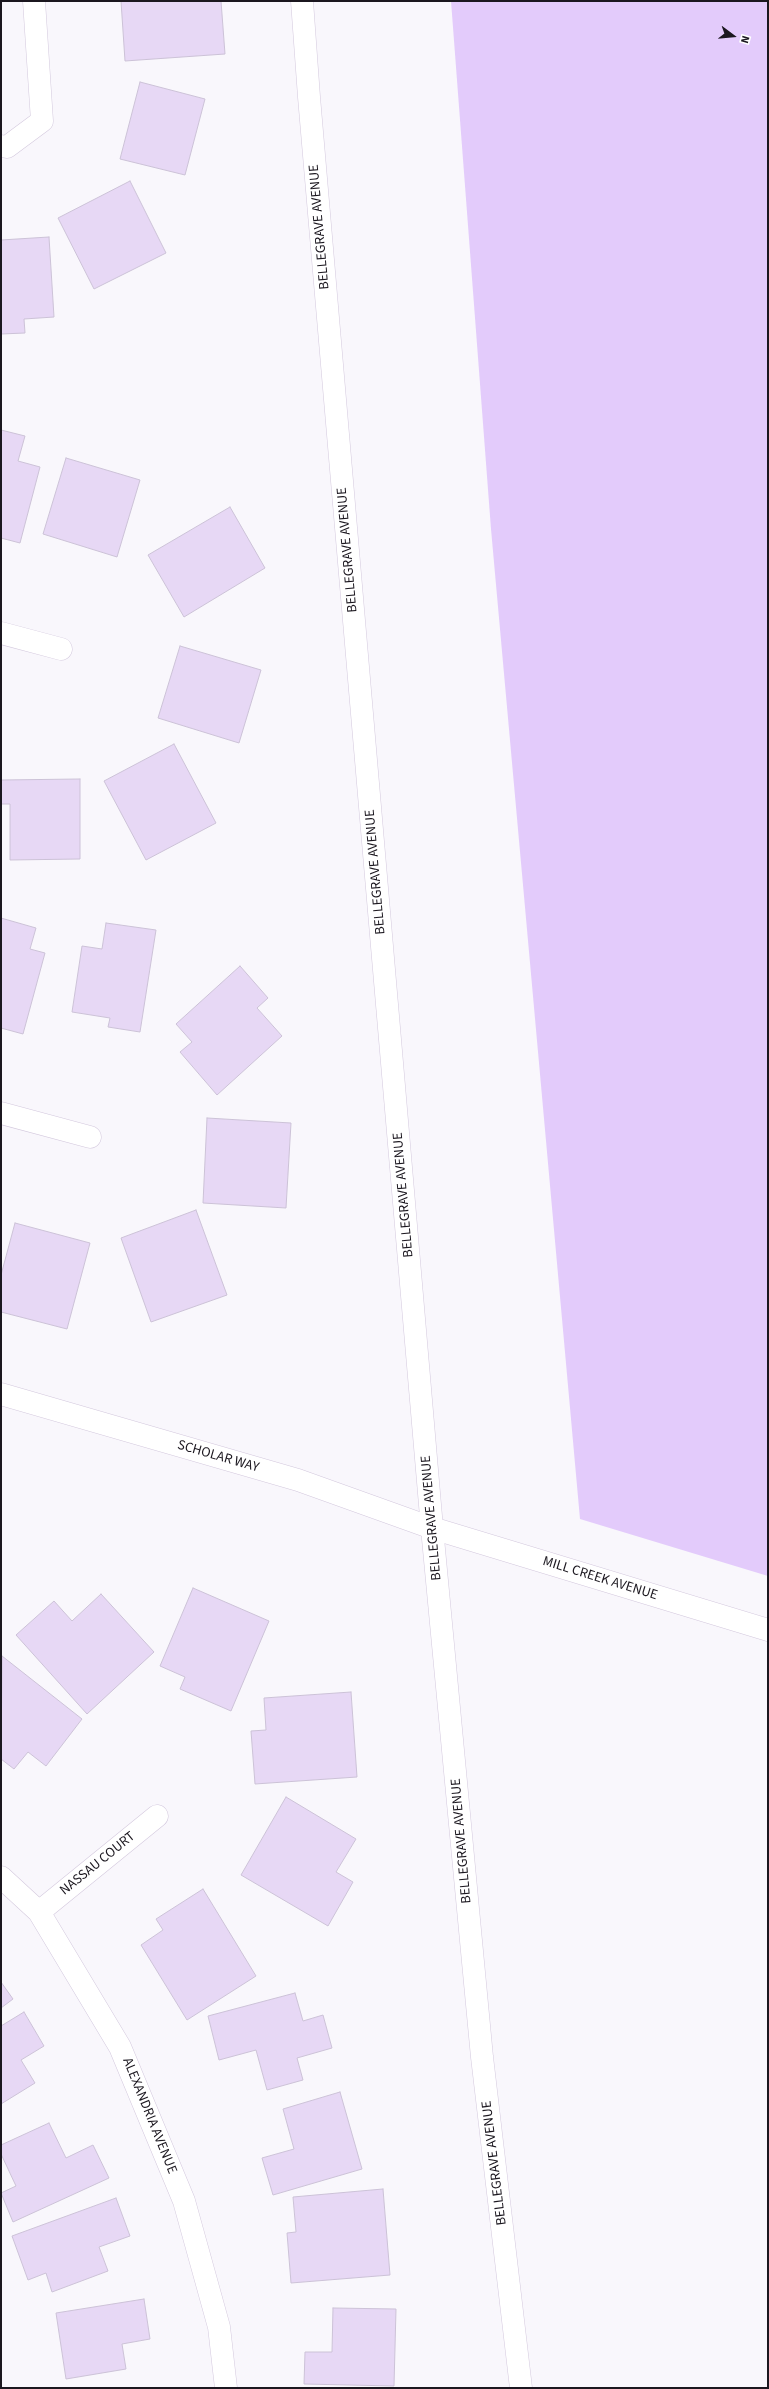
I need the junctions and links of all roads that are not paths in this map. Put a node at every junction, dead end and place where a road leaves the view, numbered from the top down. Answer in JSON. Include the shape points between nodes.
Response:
{"nodes":[{"id":1,"x":34,"y":1,"type":"edge"},
{"id":2,"x":302,"y":1,"type":"edge"},
{"id":3,"x":1,"y":146,"type":"edge"},
{"id":4,"x":1,"y":633,"type":"edge"},
{"id":5,"x":61,"y":649,"type":"dead end"},
{"id":6,"x":1,"y":1113,"type":"edge"},
{"id":7,"x":90,"y":1137,"type":"dead end"},
{"id":8,"x":1,"y":1394,"type":"edge"},
{"id":9,"x":432,"y":1528,"type":"junction"},
{"id":10,"x":768,"y":1630,"type":"edge"},
{"id":11,"x":157,"y":1816,"type":"dead end"},
{"id":12,"x":1,"y":1877,"type":"edge"},
{"id":13,"x":39,"y":1912,"type":"junction"},
{"id":14,"x":226,"y":2388,"type":"edge"},
{"id":15,"x":521,"y":2388,"type":"edge"}],
"edges":[{"from":1,"to":3,"type":"main road","via":[[42,121],[7,147]]},
{"from":2,"to":9,"type":"main road","name":"BELLEGRAVE AVENUE"},
{"from":4,"to":5,"type":"main road"},
{"from":6,"to":7,"type":"main road"},
{"from":8,"to":9,"type":"main road","name":"SCHOLAR WAY","via":[[298,1480]]},
{"from":9,"to":10,"type":"main road","name":"MILL CREEK AVENUE"},
{"from":9,"to":15,"type":"main road","name":"BELLEGRAVE AVENUE","via":[[482,2057]]},
{"from":11,"to":13,"type":"main road","name":"NASSAU COURT"},
{"from":12,"to":13,"type":"main road","name":"ALEXANDRIA AVENUE"},
{"from":13,"to":14,"type":"main road","name":"ALEXANDRIA AVENUE","via":[[120,2047],[184,2201],[219,2327]]}]}
